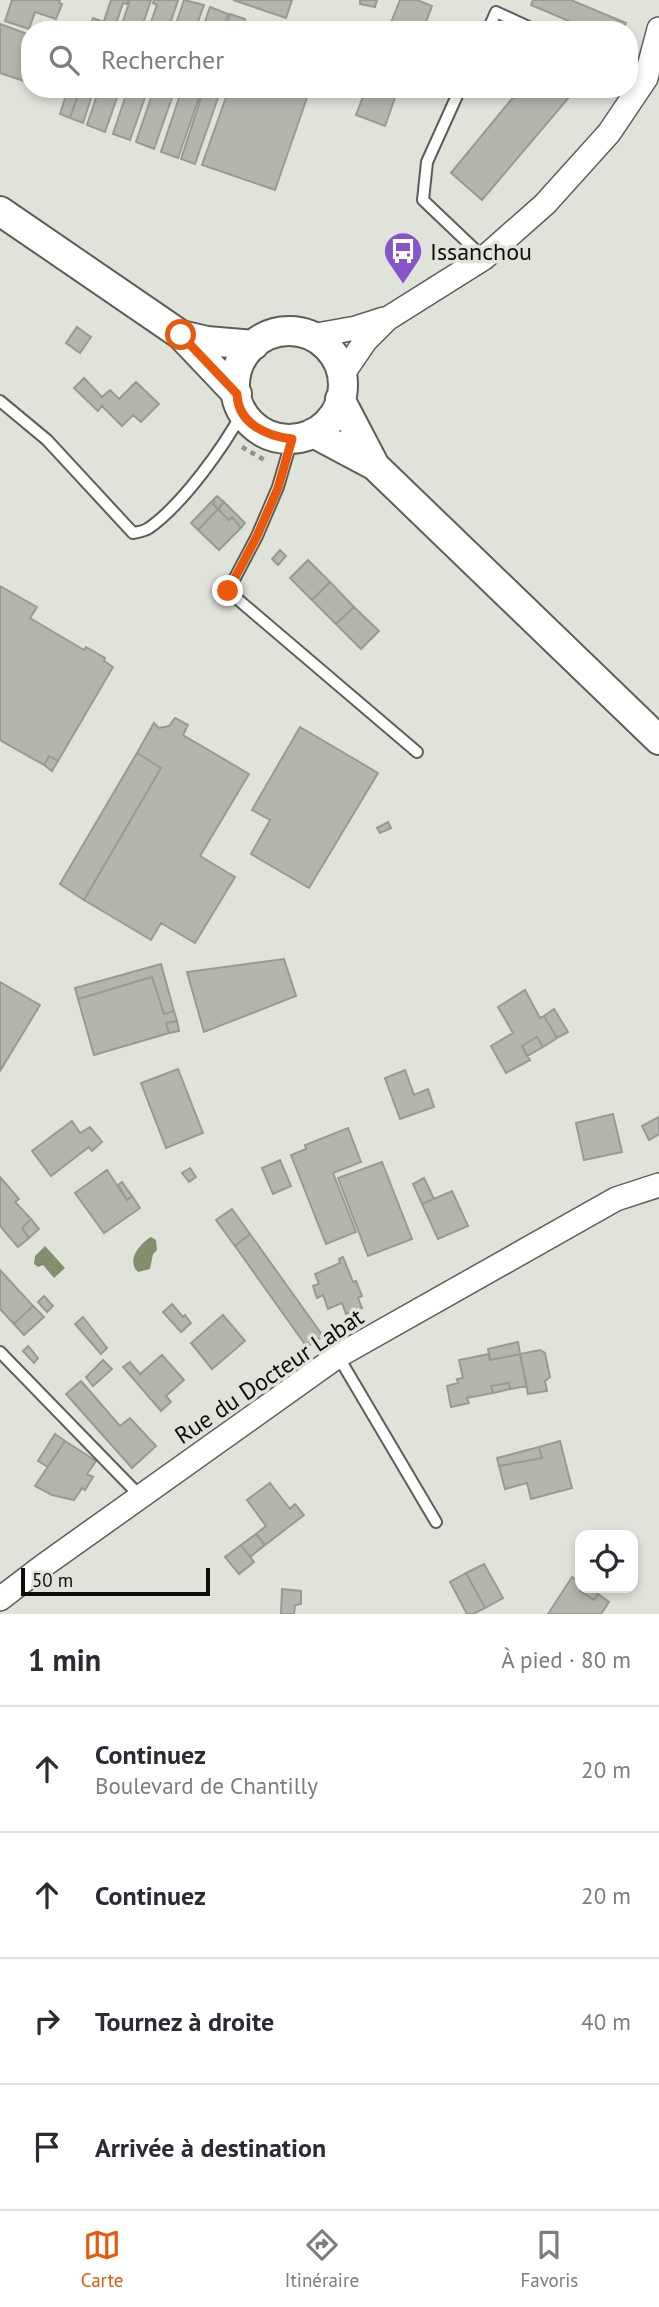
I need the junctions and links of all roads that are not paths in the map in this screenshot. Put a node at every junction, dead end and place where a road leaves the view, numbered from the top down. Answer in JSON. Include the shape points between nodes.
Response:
{"nodes":[{"id":1,"x":492,"y":21,"type":"edge"},
{"id":2,"x":516,"y":21,"type":"edge"},
{"id":3,"x":659,"y":29,"type":"edge"},
{"id":4,"x":638,"y":84,"type":"edge"},
{"id":5,"x":456,"y":98,"type":"edge"},
{"id":6,"x":630,"y":98,"type":"edge"},
{"id":7,"x":0,"y":211,"type":"edge"},
{"id":8,"x":485,"y":258,"type":"junction"},
{"id":9,"x":387,"y":318,"type":"junction"},
{"id":10,"x":181,"y":335,"type":"junction"},
{"id":11,"x":311,"y":336,"type":"junction"},
{"id":12,"x":254,"y":345,"type":"junction"},
{"id":13,"x":341,"y":387,"type":"junction"},
{"id":14,"x":0,"y":401,"type":"edge"},
{"id":15,"x":240,"y":402,"type":"junction"},
{"id":16,"x":303,"y":436,"type":"junction"},
{"id":17,"x":375,"y":466,"type":"junction"},
{"id":18,"x":659,"y":740,"type":"edge"},
{"id":19,"x":416,"y":752,"type":"dead end"},
{"id":20,"x":659,"y":1185,"type":"edge"},
{"id":21,"x":0,"y":1352,"type":"edge"},
{"id":22,"x":338,"y":1356,"type":"junction"},
{"id":23,"x":140,"y":1496,"type":"junction"},
{"id":24,"x":436,"y":1522,"type":"dead end"},
{"id":25,"x":0,"y":1600,"type":"edge"}],
"edges":[{"from":1,"to":2,"type":"lane","via":[[496,12]]},
{"from":3,"to":4,"type":"street"},
{"from":5,"to":8,"type":"lane","via":[[427,162],[423,200]]},
{"from":6,"to":8,"type":"street","via":[[609,133],[545,204]]},
{"from":7,"to":10,"type":"street"},
{"from":8,"to":9,"type":"street"},
{"from":9,"to":11,"type":"street"},
{"from":9,"to":13,"type":"street","via":[[366,340]]},
{"from":10,"to":12,"type":"street"},
{"from":10,"to":15,"type":"street"},
{"from":11,"to":12,"type":"street","via":[[277,332]]},
{"from":11,"to":13,"type":"street","via":[[336,359]]},
{"from":12,"to":15,"type":"street","via":[[239,365],[235,382]]},
{"from":13,"to":16,"type":"street","via":[[337,411],[326,425]]},
{"from":13,"to":17,"type":"street"},
{"from":14,"to":15,"type":"lane","via":[[47,440],[133,533],[147,530],[175,503],[228,438]]},
{"from":15,"to":16,"type":"street","via":[[258,430],[274,437]]},
{"from":16,"to":17,"type":"street"},
{"from":16,"to":19,"type":"lane","via":[[228,591]]},
{"from":17,"to":18,"type":"street"},
{"from":20,"to":22,"type":"street","name":"Rue du Docteur Labat","via":[[617,1199]]},
{"from":21,"to":23,"type":"lane"},
{"from":22,"to":23,"type":"street","name":"Rue du Docteur Labat"},
{"from":22,"to":24,"type":"lane"},
{"from":23,"to":25,"type":"street","name":"Rue du Docteur Labat"}]}
